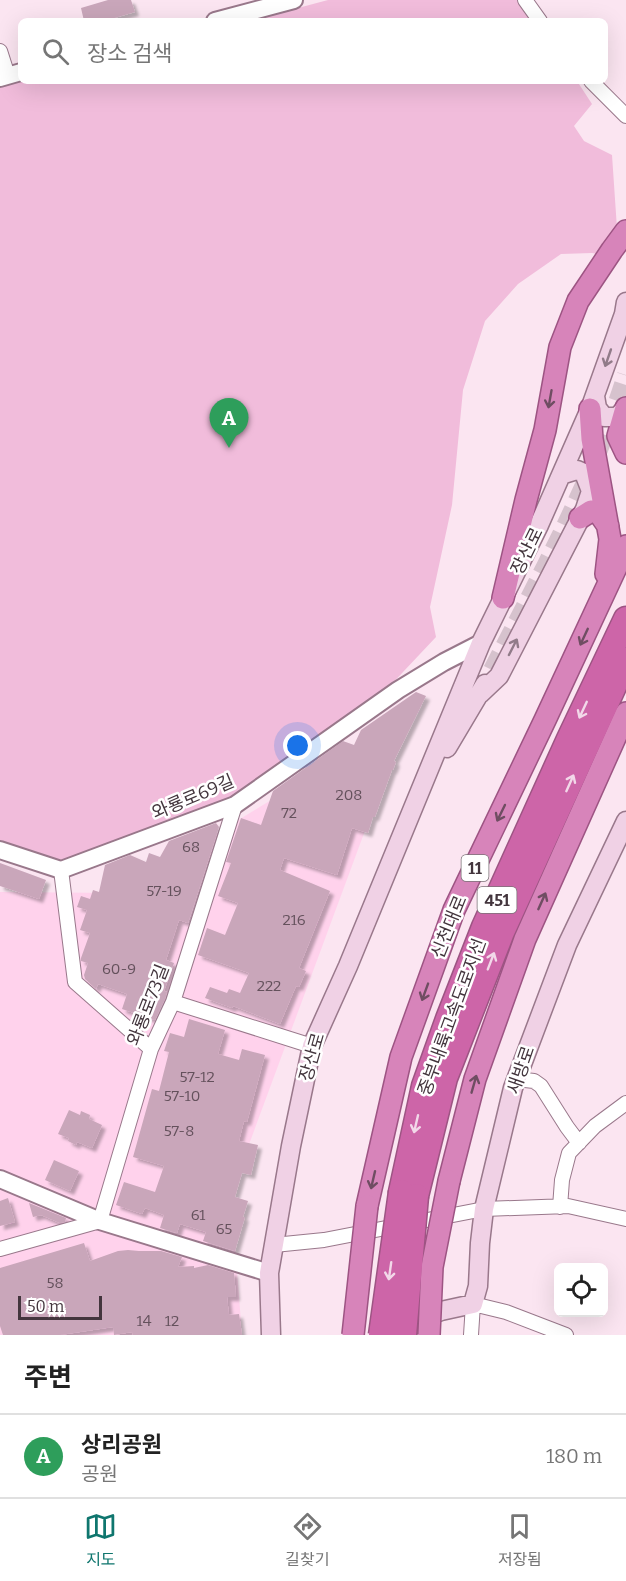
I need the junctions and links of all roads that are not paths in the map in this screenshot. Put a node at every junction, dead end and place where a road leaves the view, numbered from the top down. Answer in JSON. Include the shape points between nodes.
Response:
{"nodes":[{"id":1,"x":294,"y":0,"type":"edge"},
{"id":2,"x":525,"y":0,"type":"edge"},
{"id":3,"x":226,"y":18,"type":"edge"},
{"id":4,"x":538,"y":18,"type":"edge"},
{"id":5,"x":0,"y":51,"type":"edge"},
{"id":6,"x":10,"y":75,"type":"edge"},
{"id":7,"x":594,"y":84,"type":"edge"},
{"id":8,"x":626,"y":116,"type":"edge"},
{"id":9,"x":626,"y":231,"type":"edge"},
{"id":10,"x":626,"y":302,"type":"edge"},
{"id":11,"x":593,"y":402,"type":"junction"},
{"id":12,"x":626,"y":408,"type":"edge"},
{"id":13,"x":626,"y":453,"type":"edge"},
{"id":14,"x":561,"y":476,"type":"junction"},
{"id":15,"x":580,"y":518,"type":"junction"},
{"id":16,"x":608,"y":526,"type":"junction"},
{"id":17,"x":626,"y":546,"type":"edge"},
{"id":18,"x":503,"y":598,"type":"junction"},
{"id":19,"x":602,"y":598,"type":"junction"},
{"id":20,"x":626,"y":620,"type":"edge"},
{"id":21,"x":481,"y":643,"type":"junction"},
{"id":22,"x":626,"y":660,"type":"edge"},
{"id":23,"x":492,"y":670,"type":"tunnel mouth"},
{"id":24,"x":480,"y":694,"type":"junction"},
{"id":25,"x":626,"y":713,"type":"edge"},
{"id":26,"x":418,"y":795,"type":"junction"},
{"id":27,"x":235,"y":805,"type":"junction"},
{"id":28,"x":626,"y":821,"type":"edge"},
{"id":29,"x":0,"y":850,"type":"edge"},
{"id":30,"x":61,"y":870,"type":"junction"},
{"id":31,"x":173,"y":1002,"type":"junction"},
{"id":32,"x":312,"y":1046,"type":"junction"},
{"id":33,"x":152,"y":1049,"type":"junction"},
{"id":34,"x":516,"y":1079,"type":"junction"},
{"id":35,"x":626,"y":1103,"type":"edge"},
{"id":36,"x":579,"y":1143,"type":"junction"},
{"id":37,"x":0,"y":1179,"type":"edge"},
{"id":38,"x":409,"y":1194,"type":"junction"},
{"id":39,"x":560,"y":1207,"type":"junction"},
{"id":40,"x":484,"y":1209,"type":"junction"},
{"id":41,"x":626,"y":1219,"type":"edge"},
{"id":42,"x":100,"y":1221,"type":"junction"},
{"id":43,"x":274,"y":1245,"type":"junction"},
{"id":44,"x":0,"y":1249,"type":"edge"},
{"id":45,"x":269,"y":1274,"type":"junction"},
{"id":46,"x":473,"y":1304,"type":"junction"},
{"id":47,"x":271,"y":1335,"type":"edge"},
{"id":48,"x":353,"y":1335,"type":"edge"},
{"id":49,"x":380,"y":1335,"type":"edge"},
{"id":50,"x":404,"y":1335,"type":"edge"},
{"id":51,"x":429,"y":1335,"type":"edge"},
{"id":52,"x":471,"y":1335,"type":"edge"},
{"id":53,"x":566,"y":1335,"type":"edge"}],
"edges":[{"from":1,"to":3,"type":"street"},
{"from":2,"to":4,"type":"street"},
{"from":5,"to":6,"type":"street"},
{"from":7,"to":8,"type":"street"},
{"from":9,"to":18,"type":"highway","one_way":true,"via":[[578,301],[560,347],[545,430]]},
{"from":10,"to":11,"type":"main road","name":"장산로","one_way":true},
{"from":11,"to":12,"type":"main road","via":[[604,417],[617,417]]},
{"from":11,"to":14,"type":"main road","name":"장산로"},
{"from":11,"to":16,"type":"highway","via":[[592,439]]},
{"from":12,"to":13,"type":"highway","via":[[618,436]]},
{"from":14,"to":15,"type":"main road","via":[[577,470],[584,473],[591,491]]},
{"from":14,"to":18,"type":"main road","name":"장산로"},
{"from":15,"to":16,"type":"highway","via":[[591,510],[599,513]]},
{"from":24,"to":15,"type":"main road","one_way":true,"via":[[499,676]]},
{"from":16,"to":19,"type":"highway","via":[[610,539]]},
{"from":17,"to":19,"type":"highway","name":"신천대로","number":"11"},
{"from":18,"to":21,"type":"main road","name":"장산로"},
{"from":19,"to":48,"type":"highway","name":"신천대로","number":"11","one_way":true,"bridge":true,"via":[[454,910],[401,1057],[367,1206]]},
{"from":20,"to":38,"type":"highway","name":"중부내륙고속도로지선","number":"451","one_way":true,"via":[[484,927],[448,1019],[424,1086]]},
{"from":21,"to":26,"type":"main road","name":"장산로"},
{"from":21,"to":27,"type":"street","name":"와룡로69길","via":[[398,690]]},
{"from":38,"to":22,"type":"highway","name":"중부내륙고속도로지선","number":"451","one_way":true,"via":[[445,1078],[502,932]]},
{"from":23,"to":24,"type":"main road","name":"장산로"},
{"from":24,"to":26,"type":"main road","name":"장산로"},
{"from":51,"to":25,"type":"highway","one_way":true,"bridge":true,"via":[[432,1267],[448,1181],[475,1079],[525,939]]},
{"from":26,"to":32,"type":"main road","name":"장산로"},
{"from":27,"to":30,"type":"street","name":"와룡로69길"},
{"from":27,"to":31,"type":"street","name":"와룡로73길"},
{"from":28,"to":34,"type":"main road","name":"새방로","via":[[567,945]]},
{"from":29,"to":30,"type":"street"},
{"from":30,"to":33,"type":"street","via":[[75,982]]},
{"from":31,"to":32,"type":"street"},
{"from":31,"to":33,"type":"street","name":"와룡로73길"},
{"from":32,"to":43,"type":"main road","name":"장산로"},
{"from":33,"to":42,"type":"street","name":"와룡로73길"},
{"from":34,"to":36,"type":"street","via":[[541,1086]]},
{"from":34,"to":40,"type":"main road","name":"새방로"},
{"from":35,"to":36,"type":"street"},
{"from":36,"to":39,"type":"street","via":[[569,1153]]},
{"from":37,"to":42,"type":"street"},
{"from":38,"to":49,"type":"highway","name":"중부내륙고속도로지선","number":"451","one_way":true,"bridge":true},
{"from":38,"to":50,"type":"highway","name":"중부내륙고속도로지선","number":"451","bridge":true},
{"from":39,"to":40,"type":"street"},
{"from":39,"to":41,"type":"street"},
{"from":40,"to":43,"type":"street","via":[[324,1240]]},
{"from":40,"to":46,"type":"main road","name":"새방로"},
{"from":42,"to":44,"type":"street"},
{"from":42,"to":45,"type":"street"},
{"from":43,"to":45,"type":"main road","name":"장산로"},
{"from":45,"to":47,"type":"main road","name":"장산로"},
{"from":46,"to":49,"type":"main road","via":[[441,1311]]},
{"from":46,"to":52,"type":"street","name":"새방로"},
{"from":46,"to":53,"type":"street"}]}
